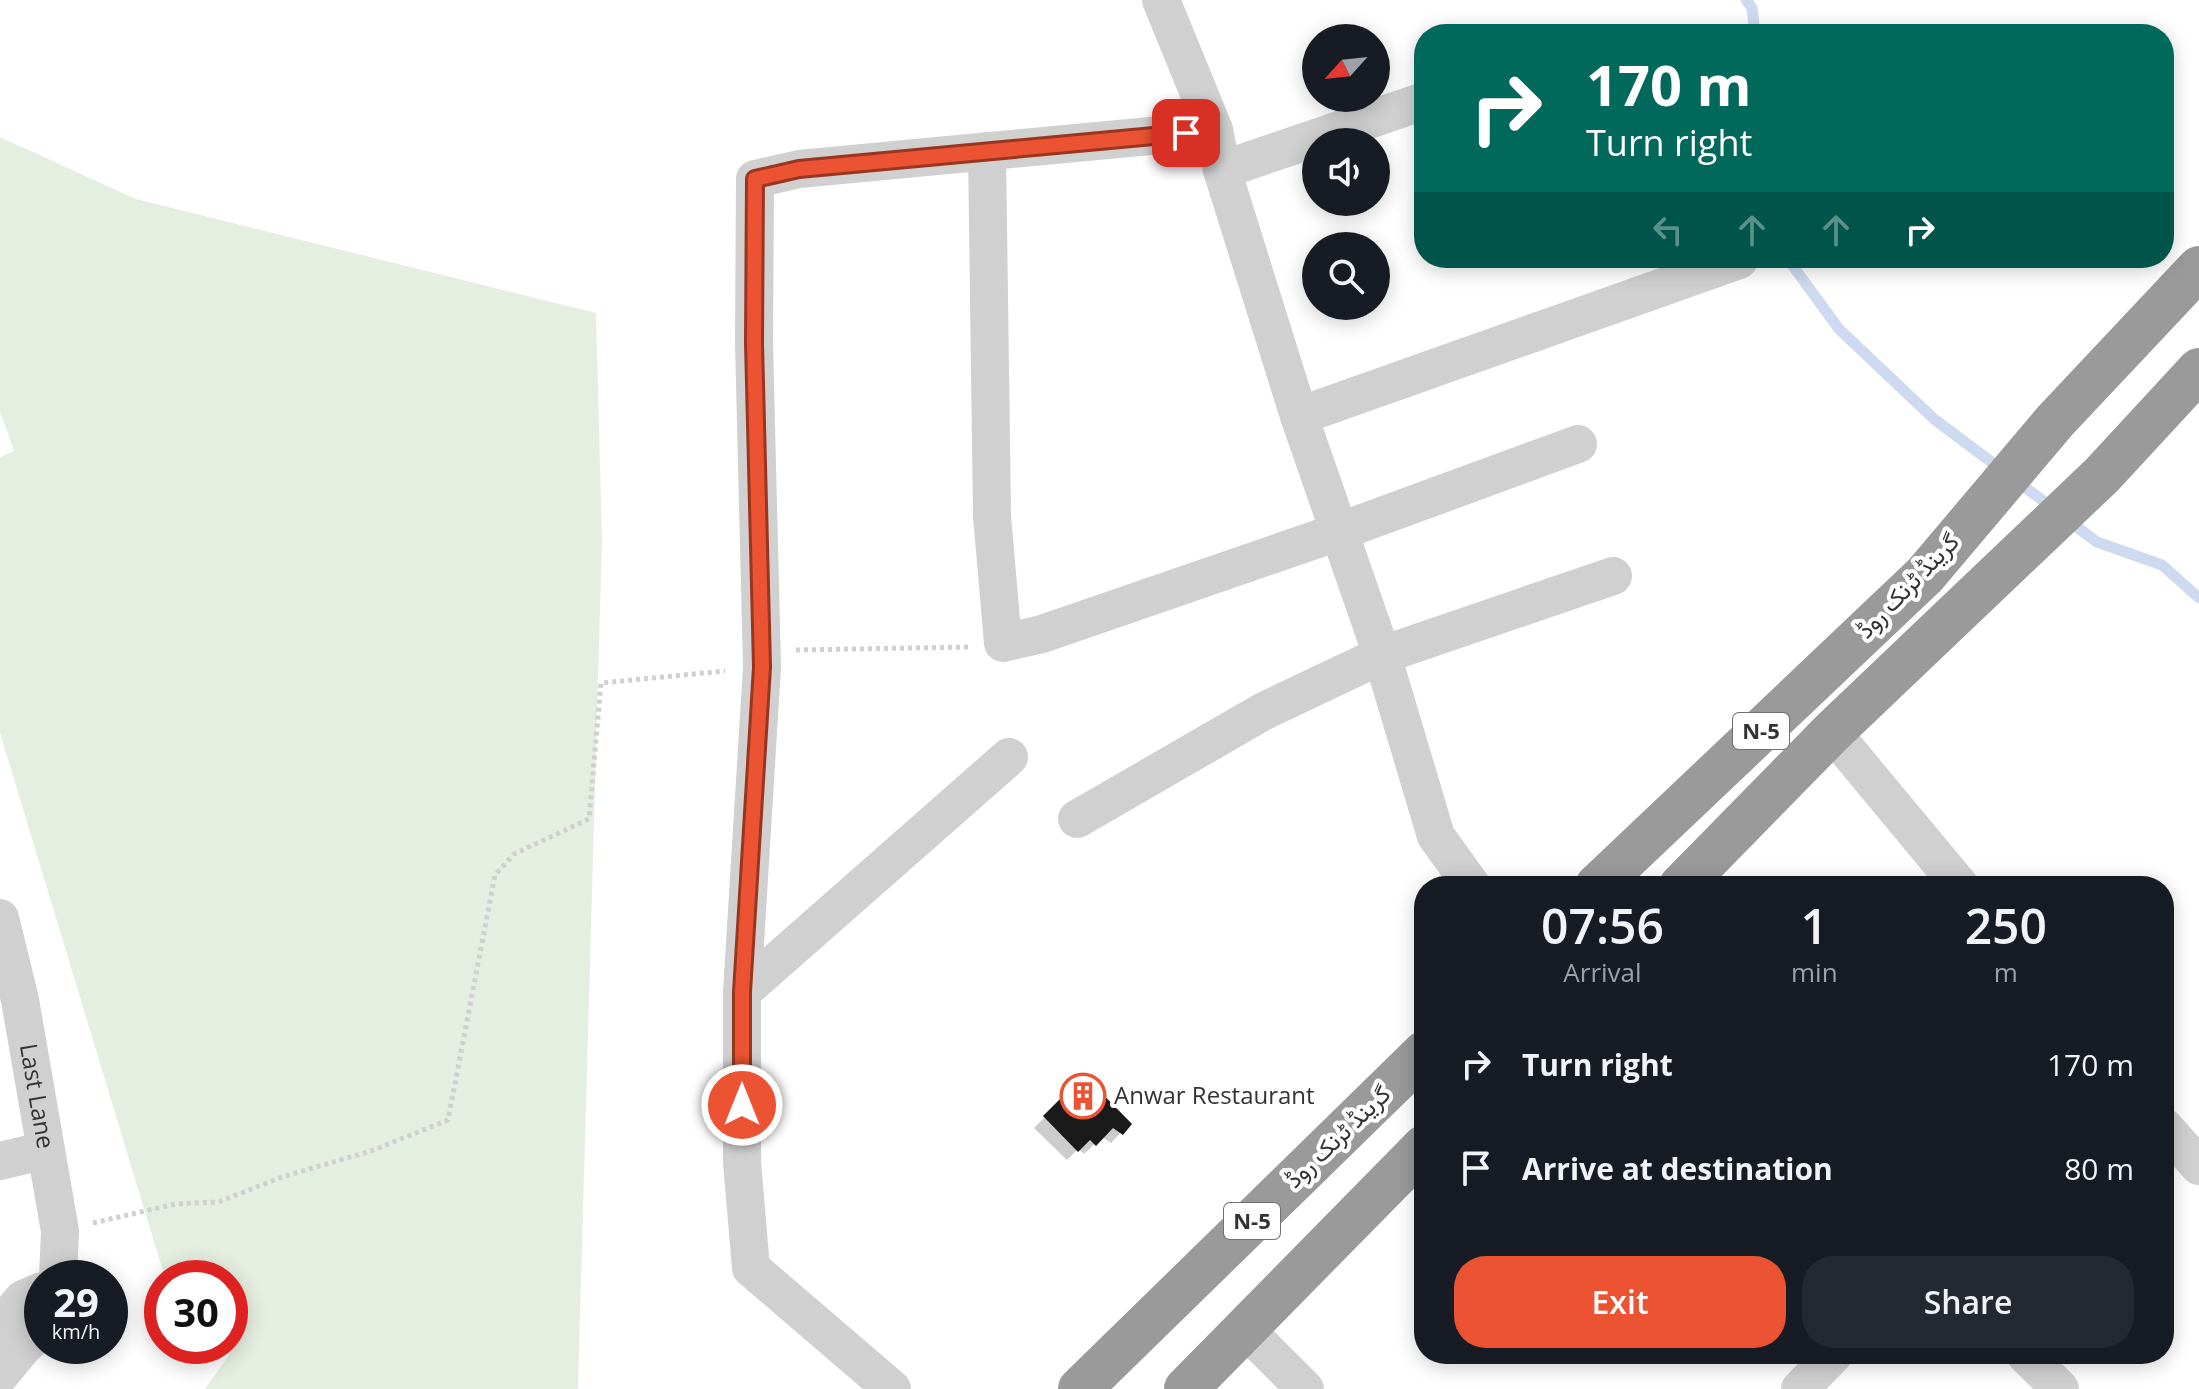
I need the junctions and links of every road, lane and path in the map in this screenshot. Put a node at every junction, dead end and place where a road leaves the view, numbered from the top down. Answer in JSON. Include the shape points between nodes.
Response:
{"nodes":[{"id":1,"x":1161,"y":0,"type":"edge"},
{"id":2,"x":1414,"y":104,"type":"edge"},
{"id":3,"x":1214,"y":130,"type":"junction"},
{"id":4,"x":987,"y":151,"type":"junction"},
{"id":5,"x":1222,"y":170,"type":"junction"},
{"id":6,"x":1716,"y":268,"type":"edge"},
{"id":7,"x":2199,"y":268,"type":"edge"},
{"id":8,"x":2199,"y":370,"type":"edge"},
{"id":9,"x":1299,"y":416,"type":"junction"},
{"id":10,"x":1578,"y":444,"type":"dead end"},
{"id":11,"x":1338,"y":532,"type":"junction"},
{"id":12,"x":1613,"y":576,"type":"dead end"},
{"id":13,"x":1003,"y":643,"type":"junction"},
{"id":14,"x":1382,"y":655,"type":"junction"},
{"id":15,"x":762,"y":658,"type":"junction"},
{"id":16,"x":1832,"y":732,"type":"junction"},
{"id":17,"x":1009,"y":757,"type":"dead end"},
{"id":18,"x":1077,"y":819,"type":"dead end"},
{"id":19,"x":1465,"y":876,"type":"edge"},
{"id":20,"x":1608,"y":876,"type":"edge"},
{"id":21,"x":1691,"y":876,"type":"edge"},
{"id":22,"x":1952,"y":876,"type":"edge"},
{"id":23,"x":0,"y":918,"type":"edge"},
{"id":24,"x":742,"y":992,"type":"junction"},
{"id":25,"x":10,"y":1003,"type":"edge"},
{"id":26,"x":1414,"y":1063,"type":"edge"},
{"id":27,"x":2174,"y":1138,"type":"edge"},
{"id":28,"x":46,"y":1150,"type":"junction"},
{"id":29,"x":1414,"y":1157,"type":"edge"},
{"id":30,"x":0,"y":1161,"type":"edge"},
{"id":31,"x":2199,"y":1166,"type":"edge"},
{"id":32,"x":60,"y":1231,"type":"junction"},
{"id":33,"x":59,"y":1260,"type":"edge"},
{"id":34,"x":24,"y":1299,"type":"edge"},
{"id":35,"x":0,"y":1326,"type":"edge"},
{"id":36,"x":1245,"y":1329,"type":"junction"},
{"id":37,"x":24,"y":1346,"type":"edge"},
{"id":38,"x":1826,"y":1364,"type":"edge"},
{"id":39,"x":2035,"y":1364,"type":"edge"},
{"id":40,"x":0,"y":1375,"type":"edge"},
{"id":41,"x":1808,"y":1386,"type":"edge"},
{"id":42,"x":892,"y":1389,"type":"edge"},
{"id":43,"x":1080,"y":1389,"type":"edge"},
{"id":44,"x":1186,"y":1389,"type":"edge"},
{"id":45,"x":1305,"y":1389,"type":"edge"},
{"id":46,"x":2060,"y":1389,"type":"edge"}],
"edges":[{"from":1,"to":3,"type":"street"},
{"from":2,"to":5,"type":"street"},
{"from":3,"to":4,"type":"street"},
{"from":3,"to":5,"type":"street"},
{"from":4,"to":13,"type":"street","via":[[992,516]]},
{"from":4,"to":15,"type":"street","via":[[799,169],[755,179]]},
{"from":5,"to":9,"type":"street"},
{"from":6,"to":9,"type":"street"},
{"from":7,"to":20,"type":"highway","name":"گرینڈ ٹرنک روڈ","number":"N-5","via":[[2055,421],[1925,575]]},
{"from":8,"to":16,"type":"highway","number":"N-5","via":[[2102,475]]},
{"from":9,"to":11,"type":"street"},
{"from":10,"to":11,"type":"street"},
{"from":11,"to":13,"type":"street"},
{"from":11,"to":14,"type":"street"},
{"from":12,"to":14,"type":"street"},
{"from":13,"to":15,"type":"path"},
{"from":14,"to":18,"type":"street","via":[[1264,711]]},
{"from":14,"to":19,"type":"street","via":[[1436,836]]},
{"from":15,"to":24,"type":"street"},
{"from":15,"to":32,"type":"path","via":[[601,683],[589,819],[514,854],[495,875],[448,1120],[218,1202],[175,1204]]},
{"from":16,"to":21,"type":"highway","number":"N-5"},
{"from":16,"to":22,"type":"street"},
{"from":17,"to":24,"type":"street"},
{"from":23,"to":25,"type":"street","name":"Last Lane"},
{"from":24,"to":42,"type":"street","via":[[742,1162],[751,1268]]},
{"from":25,"to":28,"type":"street","name":"Last Lane"},
{"from":26,"to":43,"type":"highway","name":"گرینڈ ٹرنک روڈ","number":"N-5"},
{"from":27,"to":31,"type":"street"},
{"from":28,"to":30,"type":"street"},
{"from":28,"to":32,"type":"street","name":"Last Lane"},
{"from":29,"to":36,"type":"highway"},
{"from":32,"to":33,"type":"street","name":"Last Lane"},
{"from":34,"to":35,"type":"street"},
{"from":36,"to":44,"type":"highway"},
{"from":36,"to":45,"type":"street"},
{"from":37,"to":40,"type":"street"},
{"from":38,"to":41,"type":"street"},
{"from":39,"to":46,"type":"street"}]}
